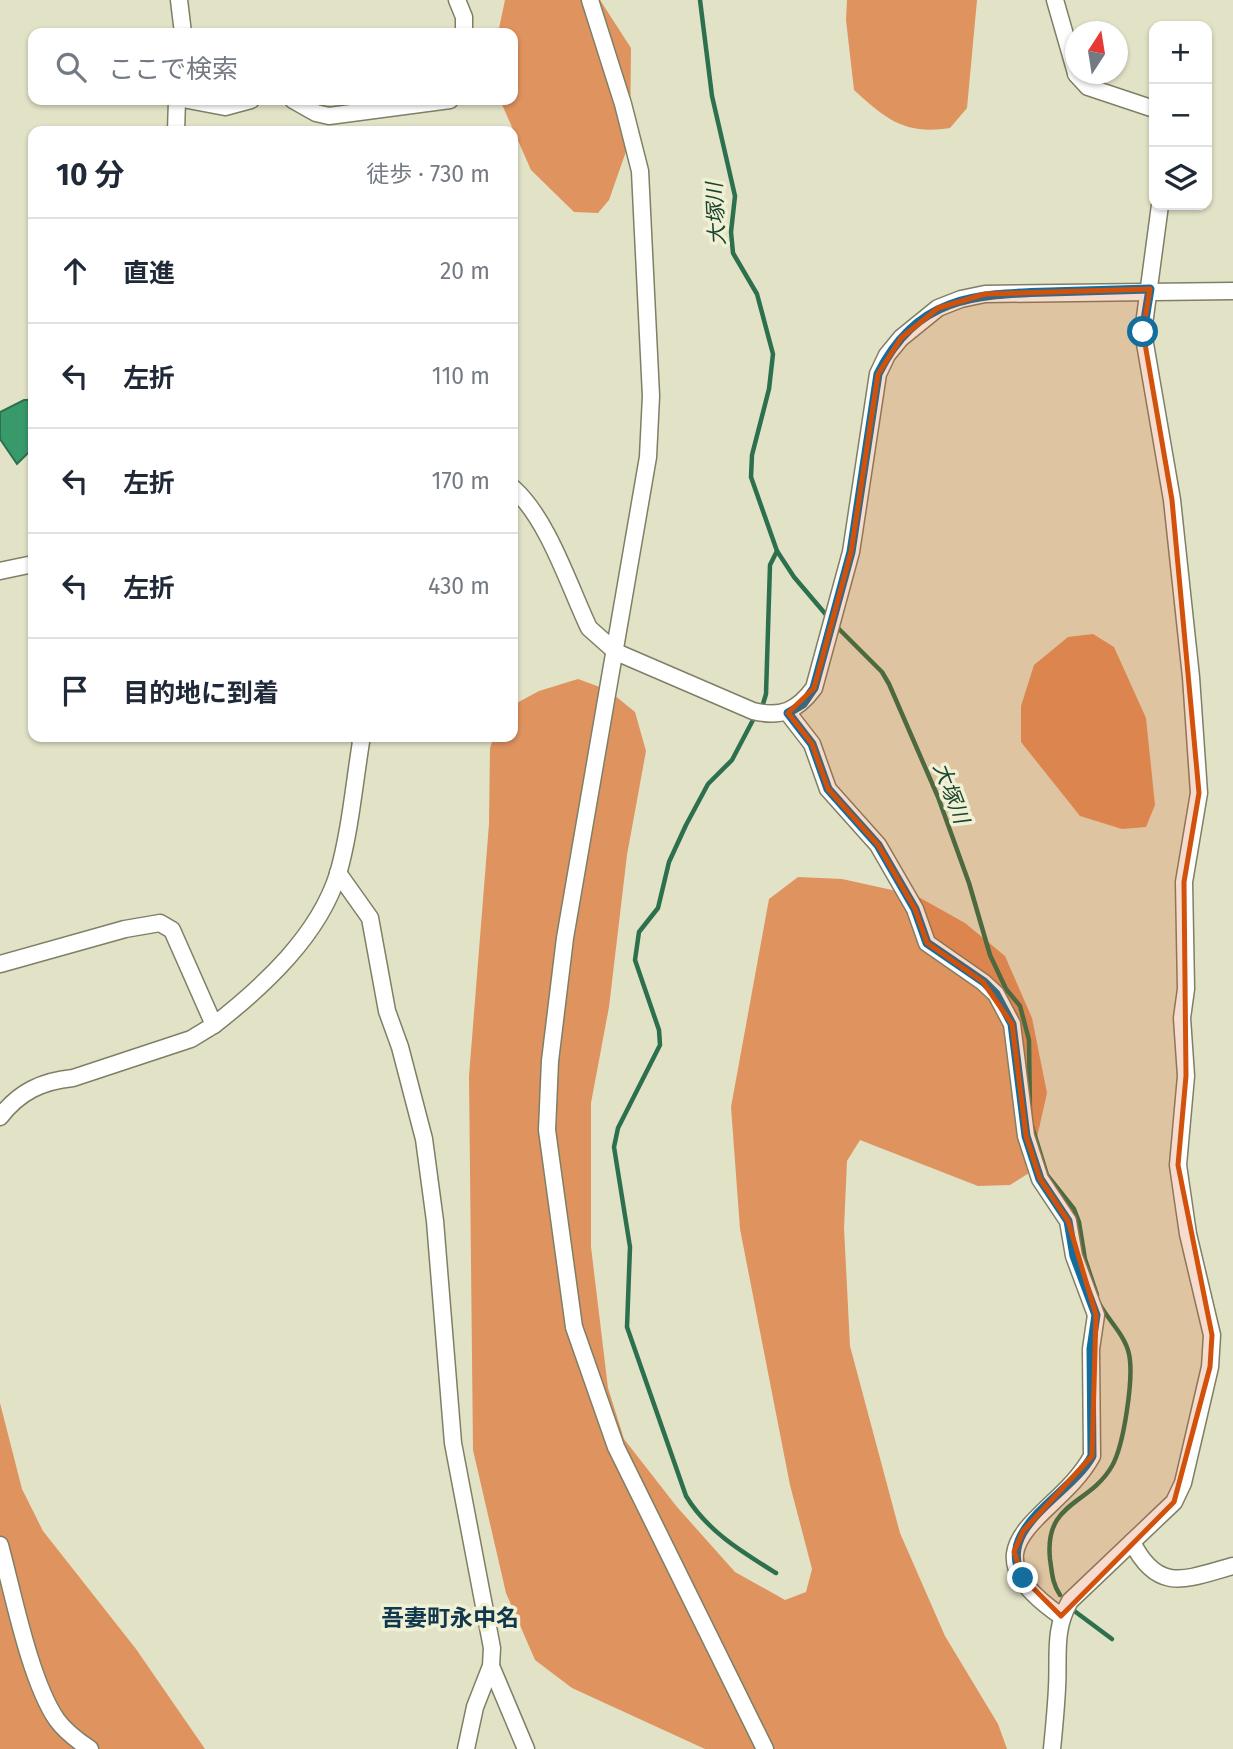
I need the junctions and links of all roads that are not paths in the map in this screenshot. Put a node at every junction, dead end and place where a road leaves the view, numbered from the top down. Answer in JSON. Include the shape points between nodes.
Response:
{"nodes":[{"id":1,"x":179,"y":0,"type":"edge"},
{"id":2,"x":457,"y":0,"type":"edge"},
{"id":3,"x":590,"y":0,"type":"edge"},
{"id":4,"x":1055,"y":0,"type":"edge"},
{"id":5,"x":182,"y":28,"type":"edge"},
{"id":6,"x":464,"y":28,"type":"edge"},
{"id":7,"x":1065,"y":35,"type":"edge"},
{"id":8,"x":1085,"y":84,"type":"edge"},
{"id":9,"x":177,"y":105,"type":"edge"},
{"id":10,"x":214,"y":105,"type":"edge"},
{"id":11,"x":232,"y":105,"type":"edge"},
{"id":12,"x":302,"y":105,"type":"edge"},
{"id":13,"x":414,"y":105,"type":"edge"},
{"id":14,"x":1149,"y":107,"type":"edge"},
{"id":15,"x":176,"y":126,"type":"edge"},
{"id":16,"x":1159,"y":210,"type":"edge"},
{"id":17,"x":1150,"y":289,"type":"junction"},
{"id":18,"x":1233,"y":291,"type":"edge"},
{"id":19,"x":518,"y":492,"type":"edge"},
{"id":20,"x":28,"y":565,"type":"edge"},
{"id":21,"x":0,"y":571,"type":"edge"},
{"id":22,"x":616,"y":652,"type":"junction"},
{"id":23,"x":788,"y":713,"type":"junction"},
{"id":24,"x":361,"y":742,"type":"edge"},
{"id":25,"x":338,"y":873,"type":"junction"},
{"id":26,"x":0,"y":964,"type":"edge"},
{"id":27,"x":214,"y":1025,"type":"junction"},
{"id":28,"x":0,"y":1117,"type":"edge"},
{"id":29,"x":1132,"y":1542,"type":"junction"},
{"id":30,"x":0,"y":1545,"type":"edge"},
{"id":31,"x":1233,"y":1566,"type":"edge"},
{"id":32,"x":1061,"y":1616,"type":"junction"},
{"id":33,"x":491,"y":1666,"type":"junction"},
{"id":34,"x":90,"y":1749,"type":"edge"},
{"id":35,"x":466,"y":1749,"type":"edge"},
{"id":36,"x":526,"y":1749,"type":"edge"},
{"id":37,"x":765,"y":1749,"type":"edge"},
{"id":38,"x":1052,"y":1749,"type":"edge"}],
"edges":[{"from":1,"to":5,"type":"street"},
{"from":2,"to":6,"type":"street"},
{"from":3,"to":22,"type":"street","via":[[639,171],[651,396],[648,457]]},
{"from":4,"to":7,"type":"street"},
{"from":8,"to":14,"type":"street"},
{"from":9,"to":15,"type":"street"},
{"from":10,"to":11,"type":"street"},
{"from":12,"to":13,"type":"street","via":[[329,117]]},
{"from":16,"to":17,"type":"street"},
{"from":17,"to":18,"type":"street"},
{"from":17,"to":23,"type":"street","via":[[985,293],[938,308],[901,338],[878,374],[851,552],[814,688],[803,704]]},
{"from":17,"to":29,"type":"street","via":[[1143,332],[1172,500],[1199,793],[1184,882],[1186,1076],[1178,1165],[1188,1234],[1212,1335],[1210,1367],[1183,1483],[1174,1502]]},
{"from":19,"to":22,"type":"street","via":[[544,530],[589,628]]},
{"from":20,"to":21,"type":"street"},
{"from":22,"to":23,"type":"street","via":[[753,711],[771,716]]},
{"from":22,"to":37,"type":"street","via":[[565,939],[552,1047],[547,1130],[554,1183],[574,1327],[616,1447]]},
{"from":23,"to":32,"type":"street","via":[[812,744],[828,789],[878,845],[915,909],[927,943],[984,982],[1012,1024],[1026,1136],[1040,1179],[1068,1221],[1074,1256],[1096,1315],[1091,1349],[1092,1456],[1023,1531],[1014,1552],[1023,1578],[1043,1604]]},
{"from":24,"to":25,"type":"street"},
{"from":25,"to":27,"type":"street","via":[[326,903],[292,953]]},
{"from":25,"to":33,"type":"street","via":[[370,918],[387,1011],[424,1139],[453,1443],[492,1648]]},
{"from":26,"to":27,"type":"street","via":[[160,923],[172,930]]},
{"from":27,"to":28,"type":"street","via":[[191,1039],[28,1091]]},
{"from":29,"to":31,"type":"street","via":[[1143,1564],[1164,1577],[1195,1577]]},
{"from":29,"to":32,"type":"street","via":[[1070,1601]]},
{"from":30,"to":34,"type":"street","via":[[45,1695],[57,1720]]},
{"from":32,"to":38,"type":"street","via":[[1056,1636]]},
{"from":33,"to":35,"type":"street","via":[[474,1707]]},
{"from":33,"to":36,"type":"street"}]}
